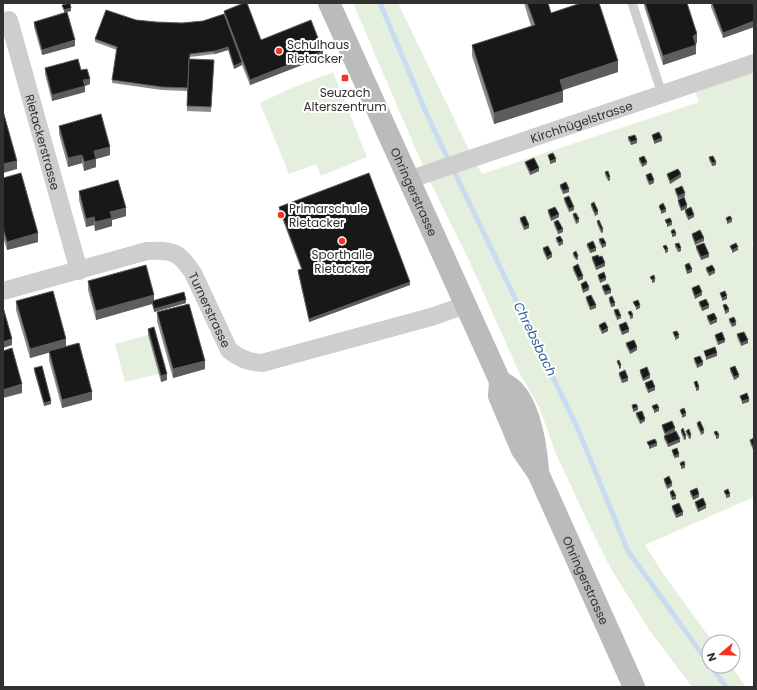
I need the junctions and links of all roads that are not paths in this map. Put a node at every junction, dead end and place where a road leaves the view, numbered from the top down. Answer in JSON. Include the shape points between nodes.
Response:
{"nodes":[{"id":1,"x":329,"y":3,"type":"edge"},
{"id":2,"x":632,"y":3,"type":"edge"},
{"id":3,"x":3,"y":22,"type":"edge"},
{"id":4,"x":754,"y":62,"type":"edge"},
{"id":5,"x":662,"y":94,"type":"junction"},
{"id":6,"x":408,"y":180,"type":"junction"},
{"id":7,"x":79,"y":271,"type":"junction"},
{"id":8,"x":3,"y":291,"type":"edge"},
{"id":9,"x":466,"y":305,"type":"junction"},
{"id":10,"x":634,"y":687,"type":"edge"}],
"edges":[{"from":1,"to":6,"type":"main road","name":"Ohringerstrasse"},
{"from":2,"to":5,"type":"lane"},
{"from":3,"to":7,"type":"street","name":"Rietackerstrasse","via":[[9,20]]},
{"from":4,"to":5,"type":"street","name":"Kirchhügelstrasse"},
{"from":5,"to":6,"type":"street","name":"Kirchhügelstrasse"},
{"from":6,"to":9,"type":"main road","name":"Ohringerstrasse"},
{"from":7,"to":8,"type":"street","name":"Turnerstrasse"},
{"from":7,"to":9,"type":"street","name":"Turnerstrasse","via":[[147,251],[176,254],[186,262],[193,273],[229,350],[247,362],[262,363],[431,318]]},
{"from":9,"to":10,"type":"main road","name":"Ohringerstrasse","via":[[500,381],[499,396],[522,450],[538,474]]}]}
